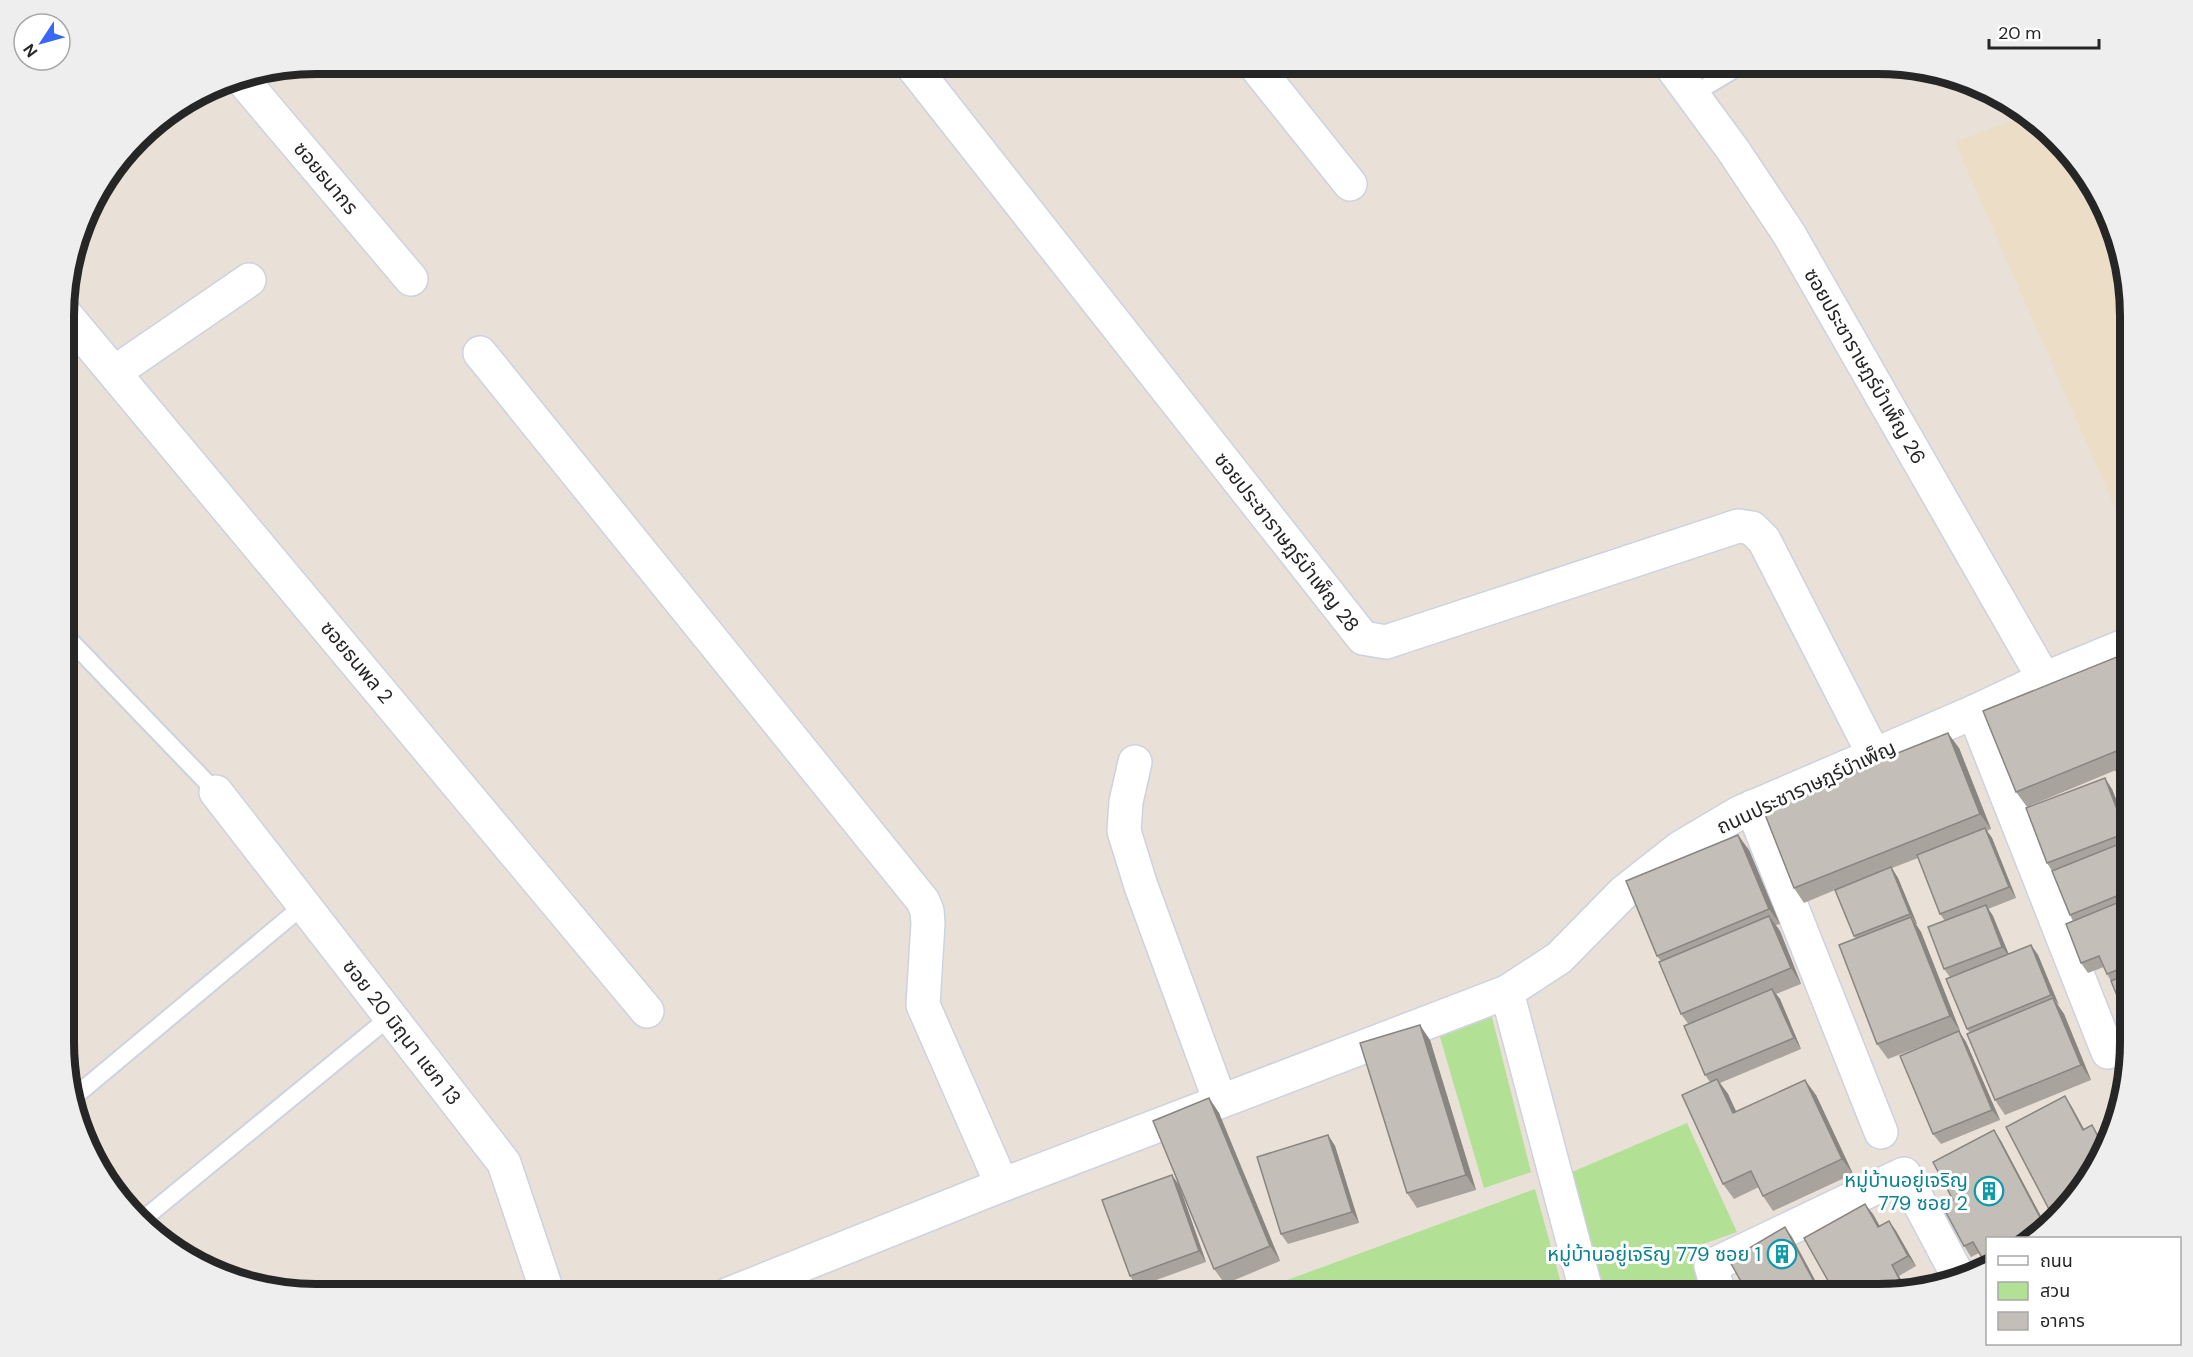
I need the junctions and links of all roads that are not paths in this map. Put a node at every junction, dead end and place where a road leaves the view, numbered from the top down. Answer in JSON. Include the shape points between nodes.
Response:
{"nodes":[{"id":1,"x":919,"y":74,"type":"edge"},
{"id":2,"x":1262,"y":74,"type":"edge"},
{"id":3,"x":1677,"y":74,"type":"edge"},
{"id":4,"x":1727,"y":74,"type":"edge"},
{"id":5,"x":246,"y":84,"type":"edge"},
{"id":6,"x":1692,"y":95,"type":"junction"},
{"id":7,"x":1350,"y":184,"type":"dead end"},
{"id":8,"x":411,"y":279,"type":"dead end"},
{"id":9,"x":249,"y":280,"type":"dead end"},
{"id":10,"x":74,"y":324,"type":"edge"},
{"id":11,"x":480,"y":353,"type":"dead end"},
{"id":12,"x":115,"y":372,"type":"junction"},
{"id":13,"x":74,"y":644,"type":"edge"},
{"id":14,"x":2120,"y":649,"type":"edge"},
{"id":15,"x":2044,"y":679,"type":"junction"},
{"id":16,"x":1974,"y":712,"type":"junction"},
{"id":17,"x":1874,"y":755,"type":"junction"},
{"id":18,"x":1135,"y":762,"type":"dead end"},
{"id":19,"x":216,"y":792,"type":"joint"},
{"id":20,"x":1752,"y":807,"type":"junction"},
{"id":21,"x":304,"y":905,"type":"junction"},
{"id":22,"x":1507,"y":992,"type":"junction"},
{"id":23,"x":647,"y":1011,"type":"dead end"},
{"id":24,"x":391,"y":1016,"type":"junction"},
{"id":25,"x":2108,"y":1052,"type":"dead end"},
{"id":26,"x":79,"y":1092,"type":"edge"},
{"id":27,"x":1220,"y":1101,"type":"junction"},
{"id":28,"x":1881,"y":1132,"type":"dead end"},
{"id":29,"x":1002,"y":1185,"type":"junction"},
{"id":30,"x":147,"y":1216,"type":"dead end"},
{"id":31,"x":1955,"y":1271,"type":"edge"},
{"id":32,"x":545,"y":1284,"type":"edge"},
{"id":33,"x":754,"y":1284,"type":"edge"},
{"id":34,"x":1584,"y":1284,"type":"edge"},
{"id":35,"x":1716,"y":1284,"type":"edge"}],
"edges":[{"from":1,"to":17,"type":"street","name":"ซอยประชาราษฎร์บำเพ็ญ 28","via":[[1363,638],[1386,642],[1738,526],[1752,528],[1764,540]]},
{"from":2,"to":7,"type":"street"},
{"from":3,"to":6,"type":"street","name":"ซอยประชาราษฎร์บำเพ็ญ 26"},
{"from":4,"to":6,"type":"lane"},
{"from":5,"to":8,"type":"street","name":"ซอยธนากร"},
{"from":6,"to":15,"type":"street","name":"ซอยประชาราษฎร์บำเพ็ญ 26","via":[[1789,234]]},
{"from":9,"to":12,"type":"street"},
{"from":10,"to":12,"type":"street","name":"ซอยธนพล 2"},
{"from":11,"to":29,"type":"street","via":[[923,901],[928,923],[923,1005]]},
{"from":12,"to":23,"type":"street","name":"ซอยธนพล 2"},
{"from":13,"to":19,"type":"lane"},
{"from":14,"to":15,"type":"street","name":"ถนนประชาราษฎร์บำเพ็ญ"},
{"from":15,"to":16,"type":"street","name":"ถนนประชาราษฎร์บำเพ็ญ"},
{"from":16,"to":17,"type":"street","name":"ถนนประชาราษฎร์บำเพ็ญ"},
{"from":16,"to":25,"type":"street"},
{"from":17,"to":20,"type":"street","name":"ถนนประชาราษฎร์บำเพ็ญ"},
{"from":18,"to":27,"type":"street","via":[[1124,831]]},
{"from":19,"to":21,"type":"street","name":"ซอย 20 มิถุนา แยก 13"},
{"from":20,"to":22,"type":"street","name":"ถนนประชาราษฎร์บำเพ็ญ","via":[[1680,848],[1624,892],[1559,958]]},
{"from":20,"to":28,"type":"street"},
{"from":21,"to":24,"type":"street","name":"ซอย 20 มิถุนา แยก 13"},
{"from":21,"to":26,"type":"lane"},
{"from":22,"to":27,"type":"street","name":"ถนนประชาราษฎร์บำเพ็ญ"},
{"from":22,"to":34,"type":"street"},
{"from":24,"to":30,"type":"lane"},
{"from":24,"to":32,"type":"street","name":"ซอย 20 มิถุนา แยก 13","via":[[504,1163]]},
{"from":27,"to":29,"type":"street","name":"ถนนประชาราษฎร์บำเพ็ญ"},
{"from":29,"to":33,"type":"street","name":"ถนนประชาราษฎร์บำเพ็ญ"},
{"from":31,"to":35,"type":"street","via":[[1904,1174],[1711,1266]]}]}
